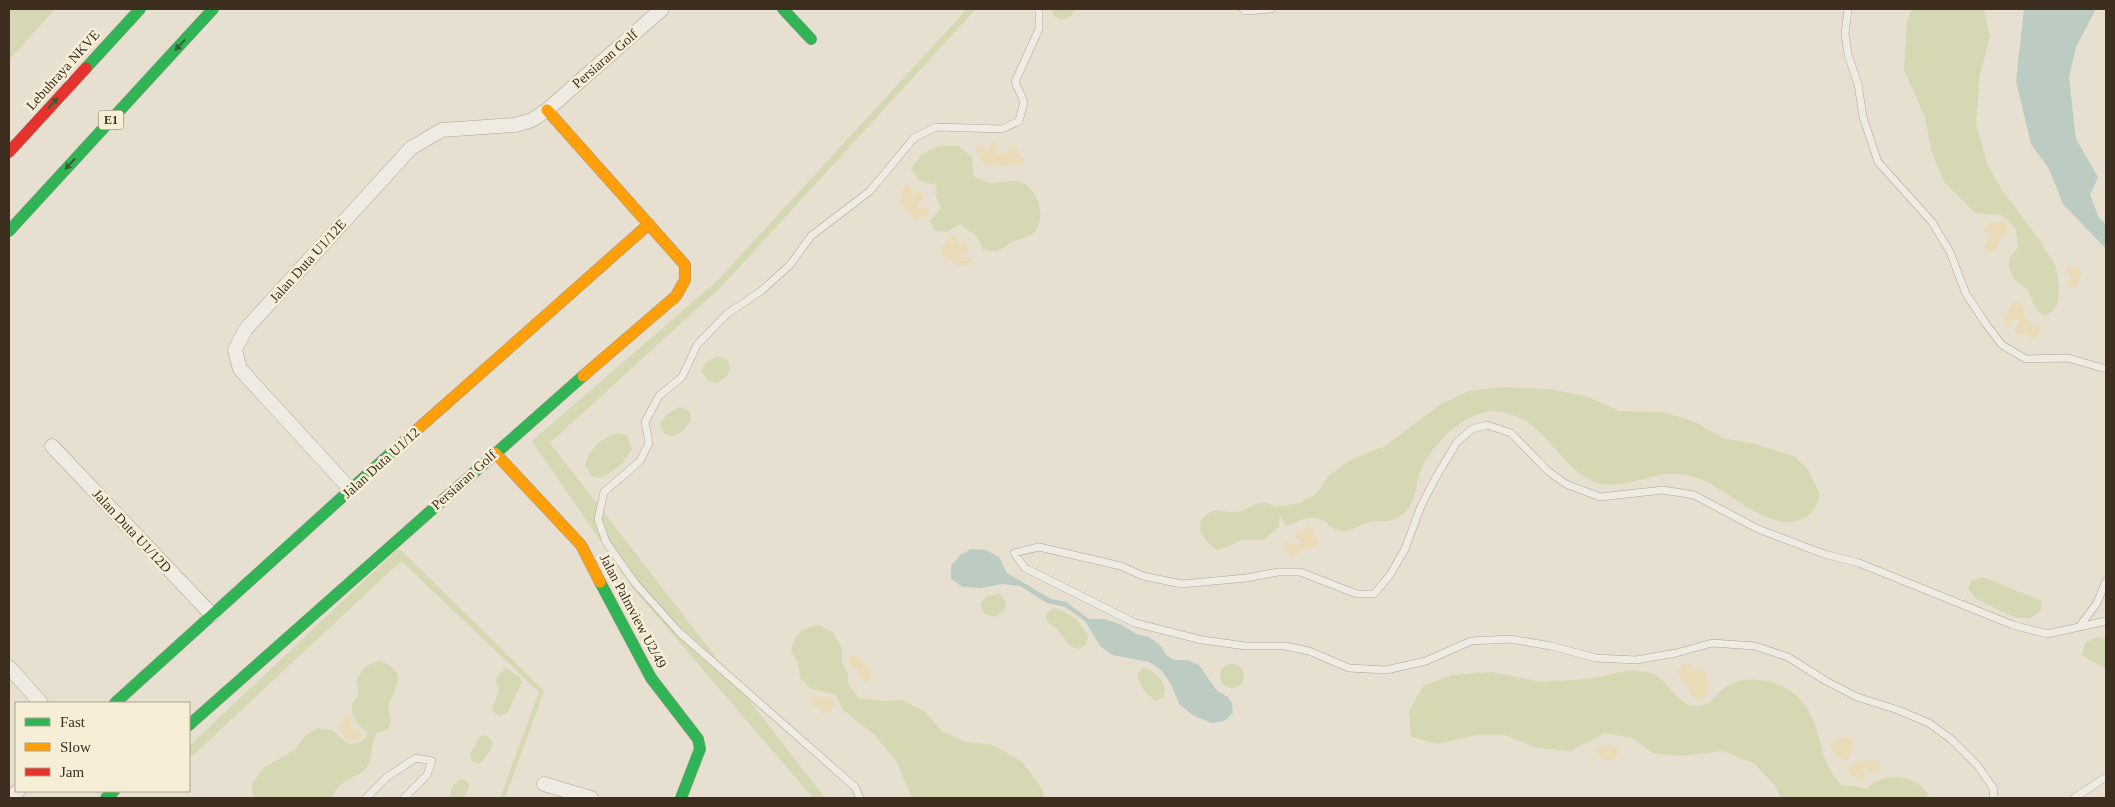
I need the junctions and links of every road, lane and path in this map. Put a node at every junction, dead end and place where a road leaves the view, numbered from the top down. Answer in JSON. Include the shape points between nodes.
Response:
{"nodes":[{"id":1,"x":140,"y":9,"type":"edge"},
{"id":2,"x":213,"y":9,"type":"edge"},
{"id":3,"x":662,"y":9,"type":"edge"},
{"id":4,"x":783,"y":9,"type":"edge"},
{"id":5,"x":1039,"y":9,"type":"edge"},
{"id":6,"x":1243,"y":9,"type":"edge"},
{"id":7,"x":1271,"y":9,"type":"edge"},
{"id":8,"x":1848,"y":9,"type":"edge"},
{"id":9,"x":811,"y":39,"type":"dead end"},
{"id":10,"x":548,"y":110,"type":"junction"},
{"id":11,"x":9,"y":152,"type":"edge"},
{"id":12,"x":649,"y":224,"type":"junction"},
{"id":13,"x":9,"y":231,"type":"edge"},
{"id":14,"x":2106,"y":369,"type":"edge"},
{"id":15,"x":52,"y":446,"type":"dead end"},
{"id":16,"x":495,"y":453,"type":"junction"},
{"id":17,"x":350,"y":490,"type":"junction"},
{"id":18,"x":2106,"y":581,"type":"edge"},
{"id":19,"x":212,"y":615,"type":"junction"},
{"id":20,"x":2106,"y":621,"type":"edge"},
{"id":21,"x":2079,"y":627,"type":"junction"},
{"id":22,"x":9,"y":667,"type":"edge"},
{"id":23,"x":40,"y":702,"type":"edge"},
{"id":24,"x":115,"y":702,"type":"edge"},
{"id":25,"x":190,"y":724,"type":"edge"},
{"id":26,"x":2106,"y":777,"type":"edge"},
{"id":27,"x":544,"y":784,"type":"dead end"},
{"id":28,"x":1994,"y":789,"type":"junction"},
{"id":29,"x":366,"y":798,"type":"edge"},
{"id":30,"x":404,"y":798,"type":"edge"},
{"id":31,"x":591,"y":798,"type":"edge"},
{"id":32,"x":681,"y":798,"type":"edge"},
{"id":33,"x":860,"y":798,"type":"edge"},
{"id":34,"x":1993,"y":798,"type":"edge"},
{"id":35,"x":2000,"y":798,"type":"edge"},
{"id":36,"x":2074,"y":798,"type":"edge"}],
"edges":[{"from":11,"to":1,"type":"main road","name":"Lebuhraya NKVE","one_way":true},
{"from":2,"to":13,"type":"main road","number":"E1","one_way":true},
{"from":3,"to":10,"type":"street","name":"Persiaran Golf"},
{"from":4,"to":9,"type":"main road"},
{"from":5,"to":33,"type":"lane","via":[[1039,29],[1015,82],[1024,102],[1019,121],[1002,129],[936,126],[914,138],[870,191],[812,236],[790,265],[728,314],[697,345],[682,377],[659,396],[645,422],[649,443],[640,461],[604,492],[598,519],[606,542],[635,583],[679,632],[855,787]]},
{"from":6,"to":7,"type":"lane"},
{"from":8,"to":14,"type":"lane","via":[[1844,34],[1848,55],[1878,162],[1932,222],[1950,252],[1966,294],[1986,324],[2002,345],[2026,359],[2068,358]]},
{"from":10,"to":12,"type":"main road","name":"Persiaran Golf"},
{"from":10,"to":17,"type":"street","name":"Jalan Duta U1/12E","via":[[515,125],[442,130],[411,148],[245,330],[238,343],[235,350],[240,369]]},
{"from":12,"to":16,"type":"main road","name":"Persiaran Golf","via":[[685,265],[685,280],[676,296]]},
{"from":12,"to":17,"type":"main road","name":"Jalan Duta U1/12"},
{"from":15,"to":19,"type":"street","name":"Jalan Duta U1/12D"},
{"from":16,"to":25,"type":"main road","name":"Persiaran Golf"},
{"from":16,"to":32,"type":"main road","name":"Jalan Palmview U2/49","via":[[581,545],[651,678],[698,740],[700,749]]},
{"from":17,"to":19,"type":"main road","name":"Jalan Duta U1/12"},
{"from":18,"to":21,"type":"lane","via":[[2097,603]]},
{"from":19,"to":24,"type":"main road","name":"Jalan Duta U1/12"},
{"from":20,"to":21,"type":"lane"},
{"from":21,"to":28,"type":"lane","via":[[2047,634],[2014,625],[1859,563],[1824,554],[1758,529],[1694,495],[1662,490],[1600,497],[1566,484],[1548,471],[1511,432],[1487,425],[1472,429],[1457,442],[1431,485],[1405,549],[1374,594],[1357,594],[1300,572],[1182,584],[1143,576],[1121,566],[1039,548],[1014,552],[1024,568],[1135,623],[1202,640],[1246,646],[1285,646],[1349,668],[1386,670],[1426,661],[1471,641],[1500,639],[1550,646],[1596,658],[1636,660],[1712,643],[1755,646],[1788,656],[1858,697],[1929,723],[1977,765]]},
{"from":22,"to":23,"type":"street"},
{"from":26,"to":36,"type":"lane"},
{"from":27,"to":31,"type":"street"},
{"from":28,"to":34,"type":"lane"},
{"from":28,"to":35,"type":"lane"},
{"from":29,"to":30,"type":"lane","via":[[387,777],[416,758],[432,761],[427,775]]}]}
